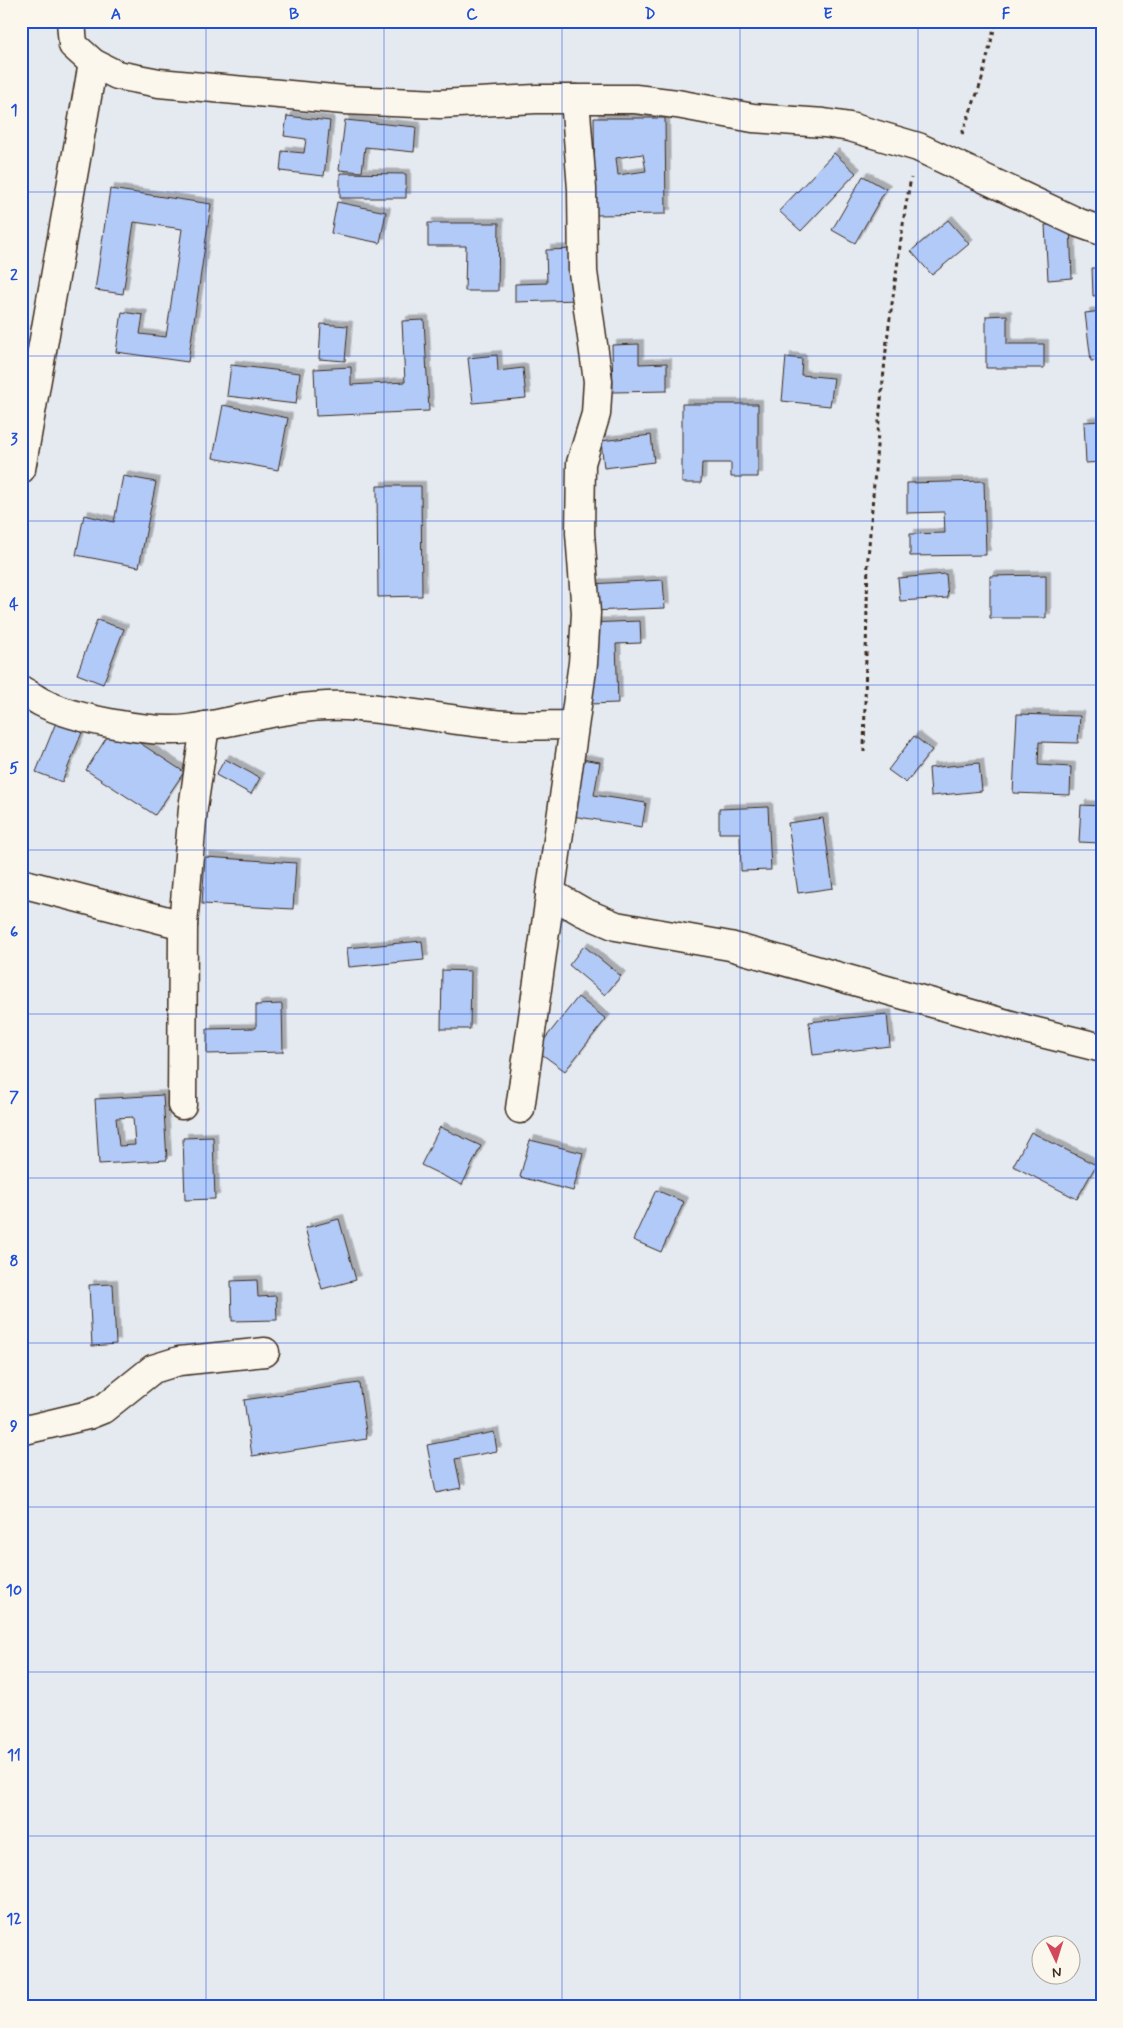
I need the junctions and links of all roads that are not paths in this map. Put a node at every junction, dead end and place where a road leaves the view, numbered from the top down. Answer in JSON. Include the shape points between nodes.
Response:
{"nodes":[{"id":1,"x":70,"y":21,"type":"edge"},
{"id":2,"x":93,"y":63,"type":"junction"},
{"id":3,"x":575,"y":99,"type":"junction"},
{"id":4,"x":1102,"y":231,"type":"edge"},
{"id":5,"x":21,"y":468,"type":"edge"},
{"id":6,"x":21,"y":690,"type":"edge"},
{"id":7,"x":573,"y":725,"type":"junction"},
{"id":8,"x":205,"y":726,"type":"junction"},
{"id":9,"x":21,"y":883,"type":"edge"},
{"id":10,"x":550,"y":893,"type":"junction"},
{"id":11,"x":183,"y":925,"type":"junction"},
{"id":12,"x":1102,"y":1048,"type":"edge"},
{"id":13,"x":182,"y":1105,"type":"dead end"},
{"id":14,"x":520,"y":1109,"type":"dead end"},
{"id":15,"x":266,"y":1352,"type":"dead end"},
{"id":16,"x":21,"y":1431,"type":"edge"}],
"edges":[{"from":1,"to":2,"type":"street","via":[[73,45]]},
{"from":2,"to":3,"type":"street","via":[[116,75],[159,83],[344,100],[440,104]]},
{"from":2,"to":5,"type":"street"},
{"from":3,"to":4,"type":"street","via":[[635,99],[753,118],[824,123],[867,131],[918,147]]},
{"from":3,"to":7,"type":"street","via":[[582,189],[583,272],[598,397],[593,427],[581,463],[580,533],[586,613],[583,663]]},
{"from":6,"to":8,"type":"street","via":[[42,702],[79,715],[132,726],[186,729]]},
{"from":7,"to":8,"type":"street","via":[[494,724],[345,706],[266,713]]},
{"from":7,"to":10,"type":"street"},
{"from":8,"to":11,"type":"street","via":[[193,808]]},
{"from":9,"to":11,"type":"street"},
{"from":10,"to":12,"type":"street","via":[[616,926],[730,946]]},
{"from":10,"to":14,"type":"street"},
{"from":11,"to":13,"type":"street"},
{"from":15,"to":16,"type":"street","via":[[179,1361],[153,1369],[104,1409]]}]}
